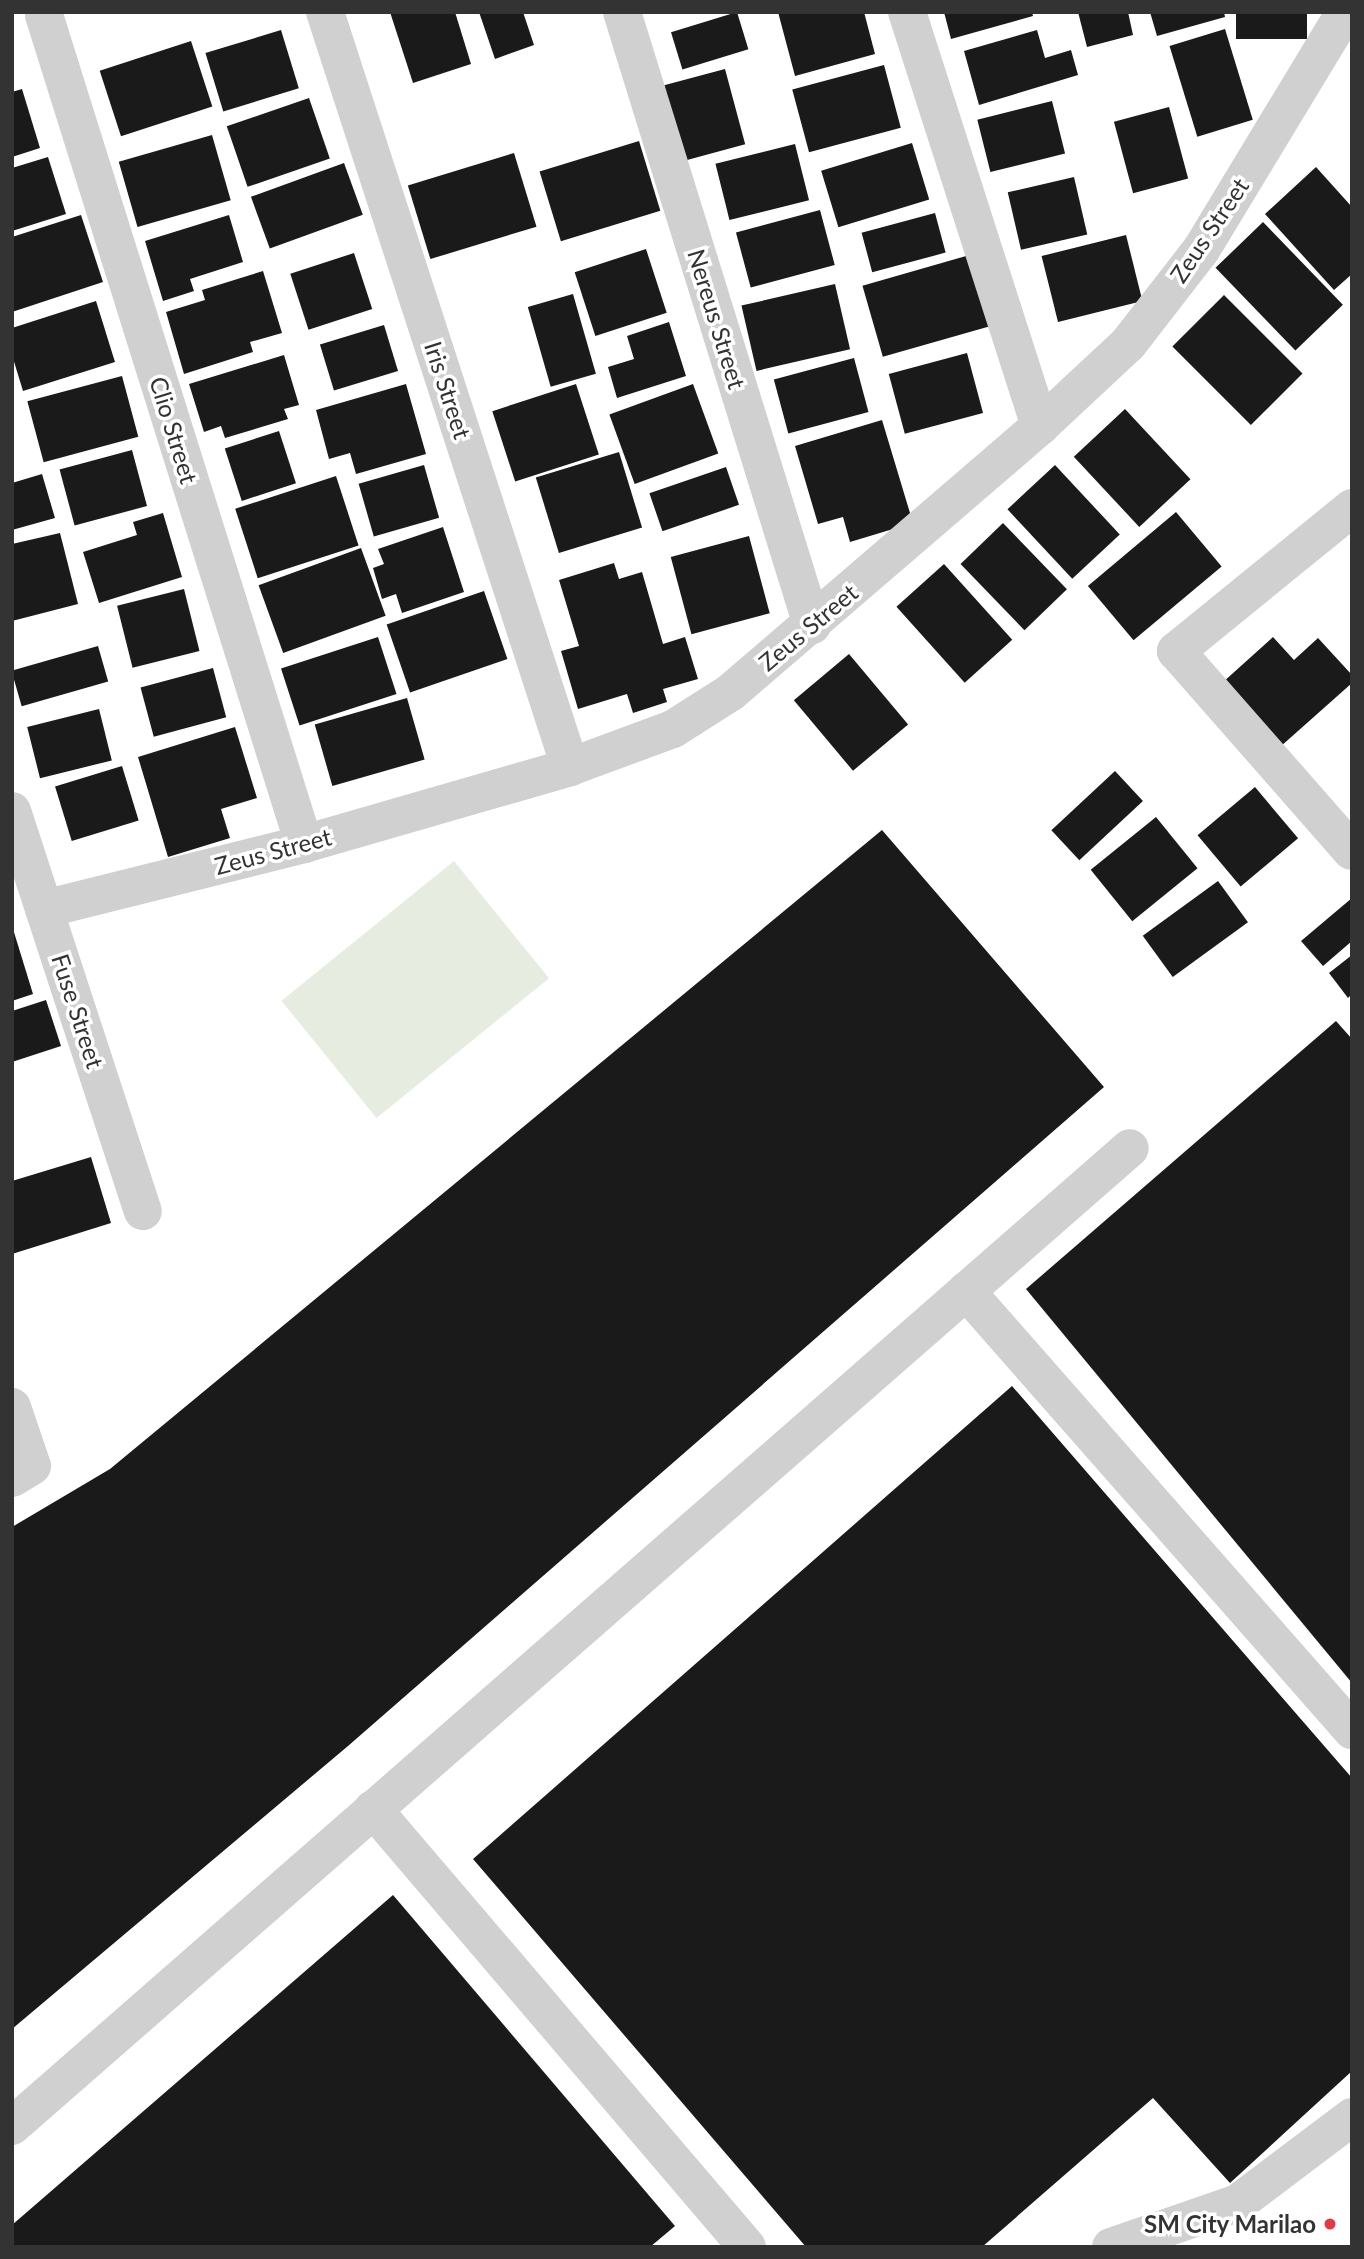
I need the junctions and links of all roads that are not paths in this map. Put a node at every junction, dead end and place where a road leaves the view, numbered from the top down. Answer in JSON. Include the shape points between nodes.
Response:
{"nodes":[{"id":1,"x":325,"y":12,"type":"edge"},
{"id":2,"x":622,"y":12,"type":"edge"},
{"id":3,"x":907,"y":12,"type":"edge"},
{"id":4,"x":1345,"y":12,"type":"edge"},
{"id":5,"x":36,"y":18,"type":"edge"},
{"id":6,"x":1040,"y":426,"type":"junction"},
{"id":7,"x":1352,"y":508,"type":"edge"},
{"id":8,"x":812,"y":625,"type":"junction"},
{"id":9,"x":570,"y":767,"type":"junction"},
{"id":10,"x":12,"y":811,"type":"edge"},
{"id":11,"x":304,"y":844,"type":"junction"},
{"id":12,"x":1352,"y":851,"type":"edge"},
{"id":13,"x":44,"y":909,"type":"junction"},
{"id":14,"x":1130,"y":1147,"type":"dead end"},
{"id":15,"x":143,"y":1211,"type":"dead end"},
{"id":16,"x":966,"y":1291,"type":"junction"},
{"id":17,"x":12,"y":1407,"type":"edge"},
{"id":18,"x":12,"y":1478,"type":"edge"},
{"id":19,"x":1352,"y":1730,"type":"edge"},
{"id":20,"x":373,"y":1810,"type":"junction"},
{"id":21,"x":1351,"y":2121,"type":"edge"},
{"id":22,"x":12,"y":2126,"type":"edge"},
{"id":23,"x":747,"y":2247,"type":"edge"},
{"id":24,"x":1111,"y":2247,"type":"edge"}],
"edges":[{"from":1,"to":9,"type":"street","name":"Iris Street"},
{"from":2,"to":8,"type":"street","name":"Nereus Street"},
{"from":3,"to":6,"type":"street"},
{"from":4,"to":6,"type":"street","name":"Zeus Street","via":[[1201,250],[1128,344]]},
{"from":5,"to":11,"type":"street","name":"Clio Street"},
{"from":6,"to":8,"type":"street","name":"Zeus Street"},
{"from":7,"to":12,"type":"street","via":[[1176,650]]},
{"from":8,"to":9,"type":"street","name":"Zeus Street","via":[[731,692],[673,729]]},
{"from":9,"to":11,"type":"street","name":"Zeus Street"},
{"from":10,"to":13,"type":"street","name":"Fuse Street"},
{"from":11,"to":13,"type":"street","name":"Zeus Street"},
{"from":13,"to":15,"type":"street","name":"Fuse Street"},
{"from":14,"to":16,"type":"street"},
{"from":16,"to":19,"type":"street"},
{"from":16,"to":20,"type":"street"},
{"from":17,"to":18,"type":"street","via":[[32,1466]]},
{"from":20,"to":22,"type":"street"},
{"from":20,"to":23,"type":"street"},
{"from":21,"to":24,"type":"street","via":[[1238,2203]]}]}
